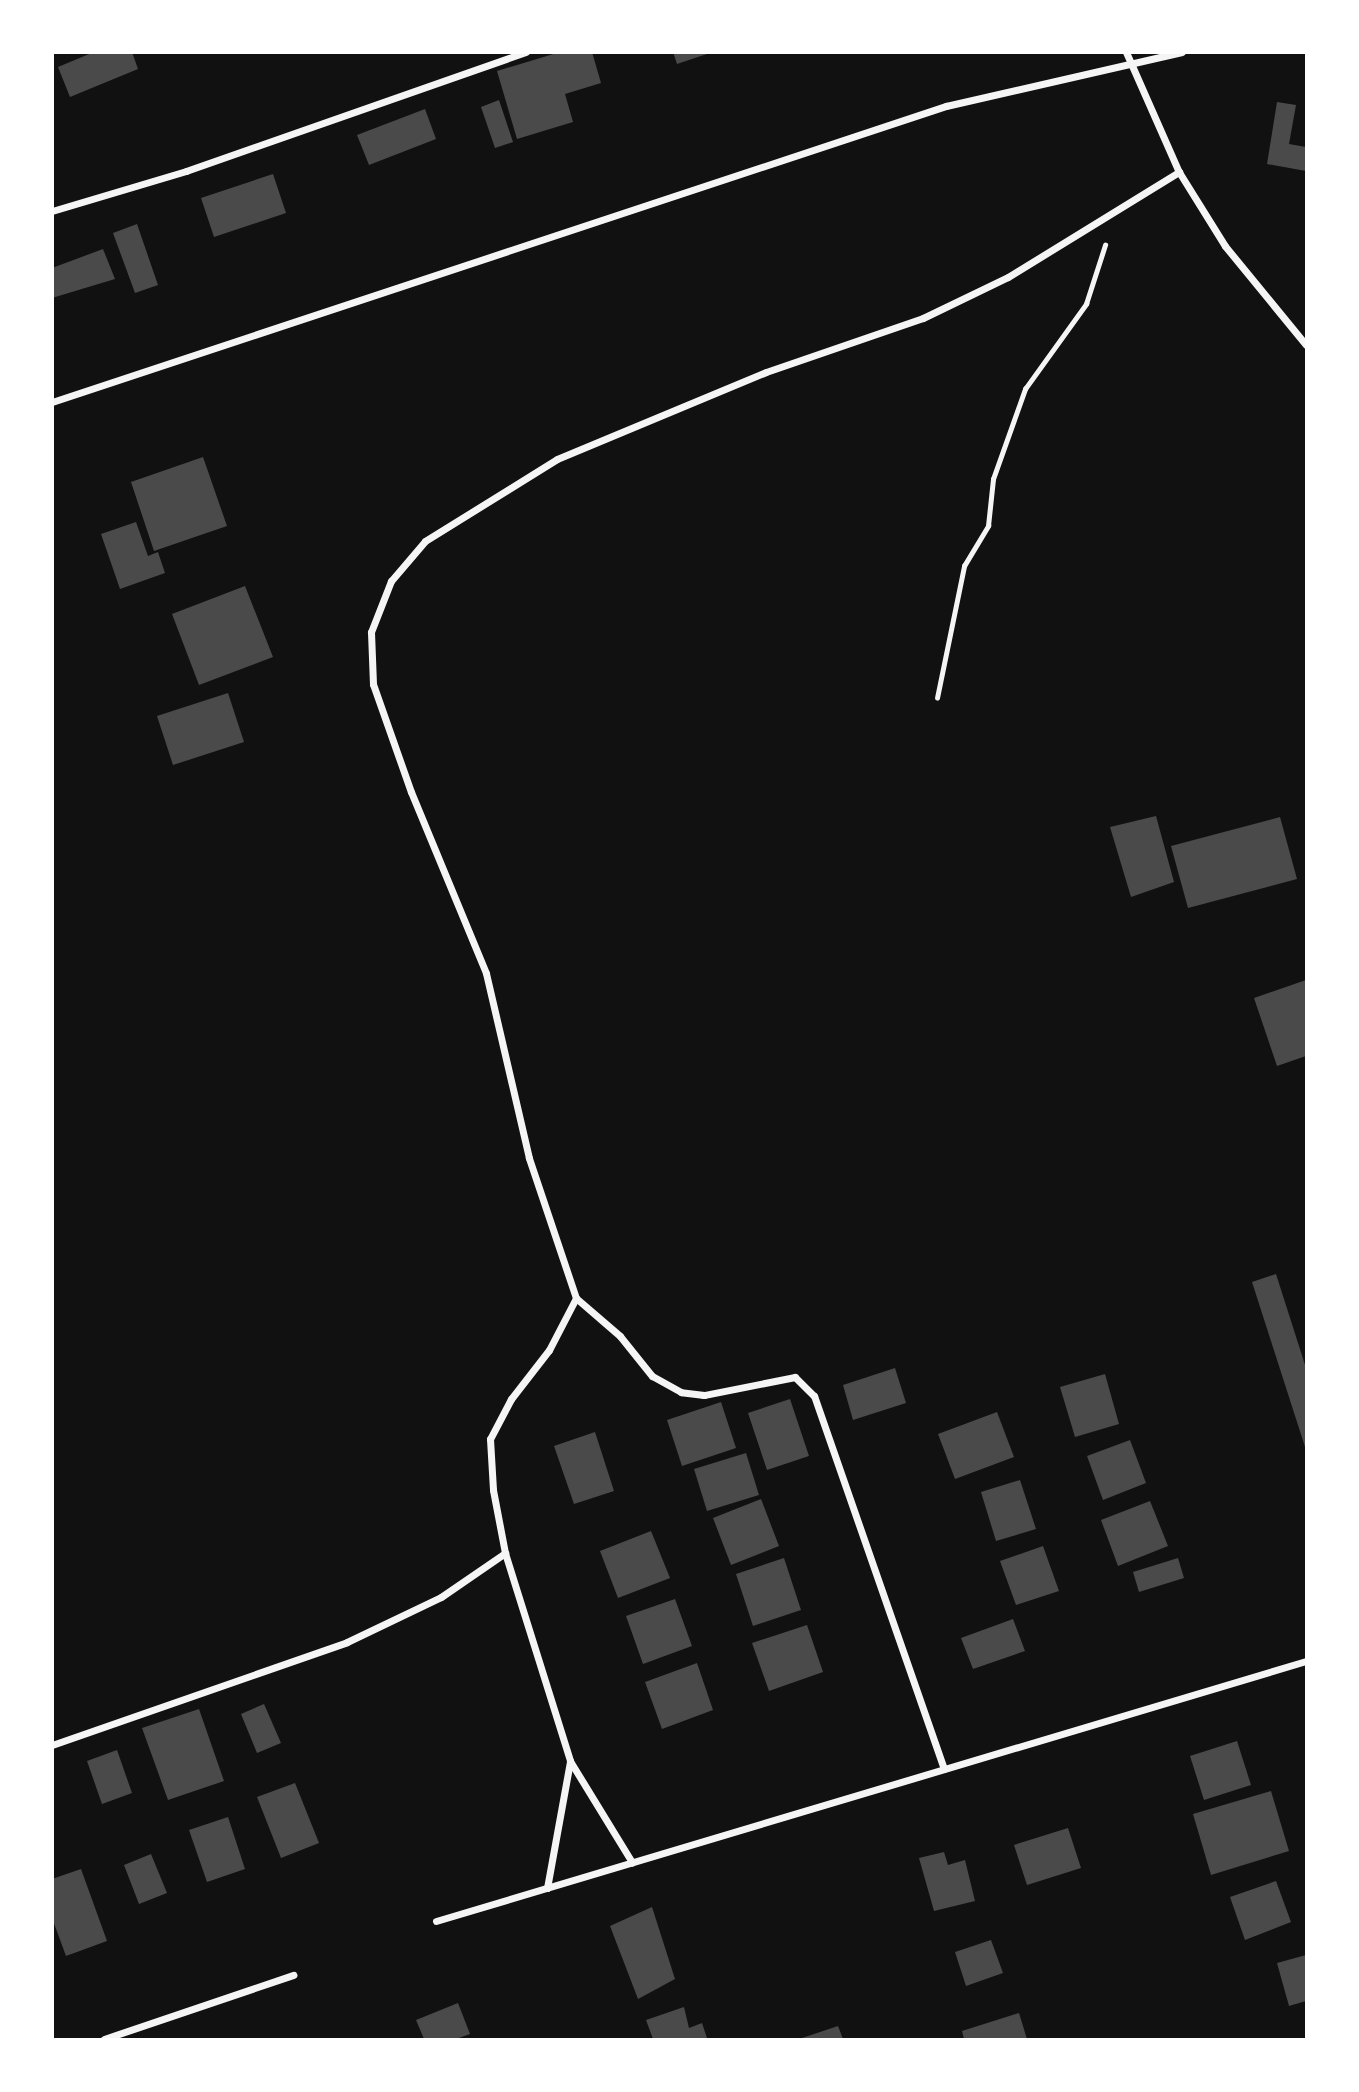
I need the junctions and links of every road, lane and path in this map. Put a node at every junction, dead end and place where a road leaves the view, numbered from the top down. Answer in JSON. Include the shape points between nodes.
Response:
{"nodes":[{"id":1,"x":526,"y":52,"type":"edge"},
{"id":2,"x":1126,"y":52,"type":"edge"},
{"id":3,"x":1182,"y":52,"type":"edge"},
{"id":4,"x":1130,"y":67,"type":"junction"},
{"id":5,"x":1179,"y":172,"type":"junction"},
{"id":6,"x":52,"y":211,"type":"edge"},
{"id":7,"x":1108,"y":216,"type":"junction"},
{"id":8,"x":1307,"y":345,"type":"edge"},
{"id":9,"x":52,"y":402,"type":"edge"},
{"id":10,"x":937,"y":698,"type":"dead end"},
{"id":11,"x":576,"y":1298,"type":"junction"},
{"id":12,"x":505,"y":1553,"type":"junction"},
{"id":13,"x":1307,"y":1661,"type":"edge"},
{"id":14,"x":52,"y":1745,"type":"edge"},
{"id":15,"x":570,"y":1761,"type":"junction"},
{"id":16,"x":944,"y":1769,"type":"junction"},
{"id":17,"x":632,"y":1862,"type":"junction"},
{"id":18,"x":547,"y":1888,"type":"junction"},
{"id":19,"x":436,"y":1921,"type":"dead end"},
{"id":20,"x":293,"y":1975,"type":"dead end"},
{"id":21,"x":104,"y":2039,"type":"edge"}],
"edges":[{"from":1,"to":6,"type":"street","via":[[186,171]]},
{"from":2,"to":4,"type":"street"},
{"from":3,"to":4,"type":"street"},
{"from":4,"to":5,"type":"street"},
{"from":4,"to":9,"type":"street","via":[[946,106]]},
{"from":5,"to":7,"type":"street"},
{"from":5,"to":8,"type":"street","via":[[1225,246]]},
{"from":7,"to":10,"type":"path","via":[[1105,244],[1086,304],[1025,390],[993,480],[988,526],[964,566]]},
{"from":7,"to":11,"type":"street","via":[[1008,278],[923,318],[766,372],[557,459],[425,541],[391,581],[371,632],[373,684],[411,792],[486,973],[529,1158]]},
{"from":11,"to":12,"type":"street","via":[[549,1350],[511,1399],[490,1439],[493,1490]]},
{"from":11,"to":16,"type":"street","via":[[620,1336],[652,1376],[681,1392],[704,1395],[795,1377],[814,1396]]},
{"from":12,"to":14,"type":"street","via":[[441,1597],[347,1642]]},
{"from":12,"to":15,"type":"street"},
{"from":13,"to":16,"type":"street"},
{"from":15,"to":17,"type":"street"},
{"from":15,"to":18,"type":"street"},
{"from":16,"to":17,"type":"street"},
{"from":17,"to":18,"type":"street"},
{"from":18,"to":19,"type":"street"},
{"from":20,"to":21,"type":"street"}]}
